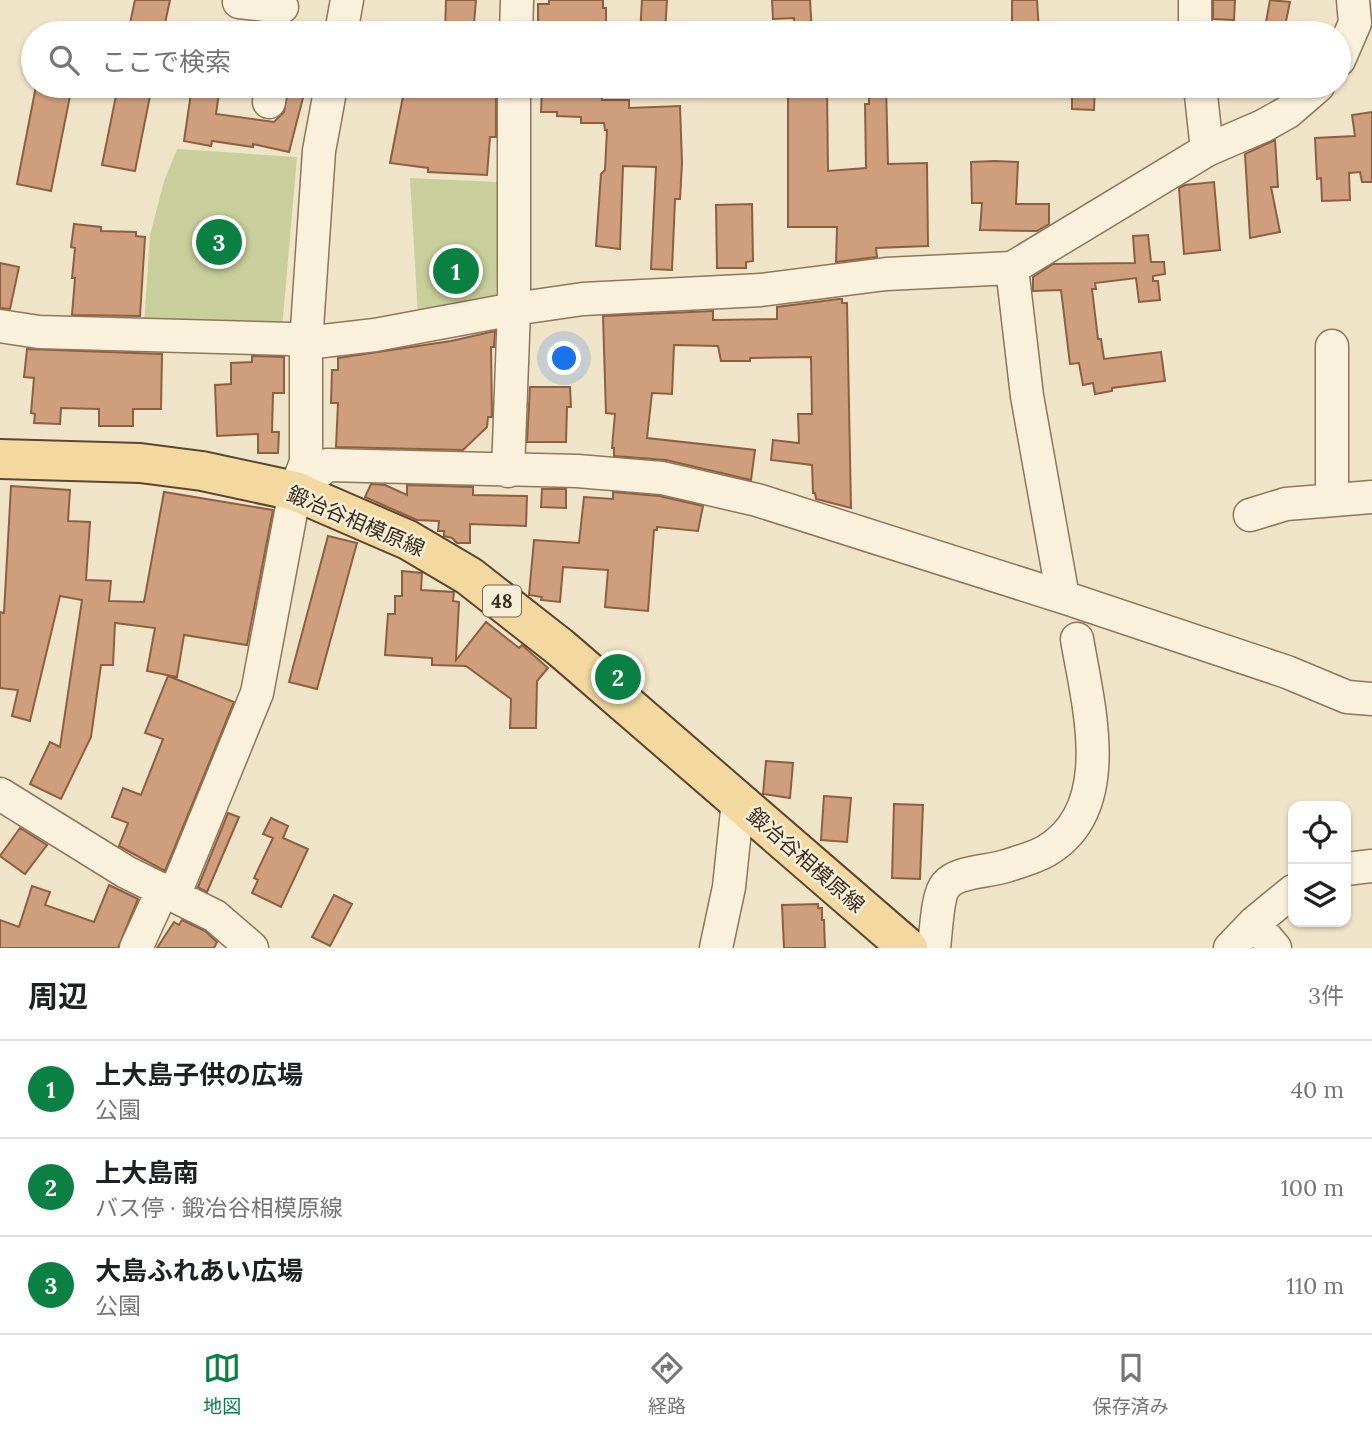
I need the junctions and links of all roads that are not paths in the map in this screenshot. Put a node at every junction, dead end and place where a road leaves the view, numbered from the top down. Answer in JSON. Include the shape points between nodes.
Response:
{"nodes":[{"id":1,"x":347,"y":0,"type":"edge"},
{"id":2,"x":517,"y":0,"type":"edge"},
{"id":3,"x":1195,"y":0,"type":"edge"},
{"id":4,"x":239,"y":2,"type":"dead end"},
{"id":5,"x":284,"y":17,"type":"edge"},
{"id":6,"x":1360,"y":17,"type":"edge"},
{"id":7,"x":343,"y":21,"type":"edge"},
{"id":8,"x":516,"y":21,"type":"edge"},
{"id":9,"x":1195,"y":21,"type":"edge"},
{"id":10,"x":1351,"y":35,"type":"edge"},
{"id":11,"x":329,"y":98,"type":"edge"},
{"id":12,"x":514,"y":98,"type":"edge"},
{"id":13,"x":1201,"y":98,"type":"edge"},
{"id":14,"x":1304,"y":98,"type":"edge"},
{"id":15,"x":1207,"y":150,"type":"junction"},
{"id":16,"x":1012,"y":268,"type":"junction"},
{"id":17,"x":514,"y":309,"type":"junction"},
{"id":18,"x":0,"y":326,"type":"edge"},
{"id":19,"x":306,"y":343,"type":"junction"},
{"id":20,"x":1332,"y":346,"type":"dead end"},
{"id":21,"x":0,"y":459,"type":"edge"},
{"id":22,"x":508,"y":471,"type":"junction"},
{"id":23,"x":295,"y":491,"type":"junction"},
{"id":24,"x":1372,"y":497,"type":"edge"},
{"id":25,"x":1332,"y":500,"type":"junction"},
{"id":26,"x":1250,"y":515,"type":"dead end"},
{"id":27,"x":1063,"y":597,"type":"junction"},
{"id":28,"x":1077,"y":639,"type":"dead end"},
{"id":29,"x":1372,"y":699,"type":"edge"},
{"id":30,"x":0,"y":794,"type":"edge"},
{"id":31,"x":738,"y":801,"type":"junction"},
{"id":32,"x":1372,"y":866,"type":"edge"},
{"id":33,"x":1351,"y":868,"type":"edge"},
{"id":34,"x":168,"y":892,"type":"junction"},
{"id":35,"x":1288,"y":895,"type":"edge"},
{"id":36,"x":1254,"y":923,"type":"junction"},
{"id":37,"x":136,"y":948,"type":"edge"},
{"id":38,"x":252,"y":948,"type":"edge"},
{"id":39,"x":716,"y":948,"type":"edge"},
{"id":40,"x":908,"y":948,"type":"edge"},
{"id":41,"x":934,"y":948,"type":"edge"},
{"id":42,"x":1230,"y":948,"type":"edge"},
{"id":43,"x":1275,"y":948,"type":"edge"}],
"edges":[{"from":1,"to":7,"type":"street"},
{"from":2,"to":8,"type":"street"},
{"from":3,"to":9,"type":"street"},
{"from":4,"to":5,"type":"street"},
{"from":6,"to":10,"type":"street"},
{"from":11,"to":19,"type":"street","via":[[319,151]]},
{"from":12,"to":17,"type":"street"},
{"from":13,"to":15,"type":"street"},
{"from":14,"to":15,"type":"street","via":[[1263,126]]},
{"from":15,"to":16,"type":"street"},
{"from":16,"to":17,"type":"street","via":[[886,274],[761,290],[583,299]]},
{"from":16,"to":27,"type":"street","via":[[1027,396]]},
{"from":17,"to":19,"type":"street"},
{"from":17,"to":22,"type":"street"},
{"from":18,"to":19,"type":"street","via":[[39,332]]},
{"from":19,"to":23,"type":"street","via":[[306,461]]},
{"from":20,"to":25,"type":"street"},
{"from":21,"to":23,"type":"main road","name":"鍛冶谷相模原線","number":"48","via":[[140,463]]},
{"from":22,"to":23,"type":"street","via":[[327,465]]},
{"from":22,"to":27,"type":"street","via":[[577,471],[676,481],[757,499]]},
{"from":23,"to":31,"type":"main road","name":"鍛冶谷相模原線","number":"48","via":[[408,540],[469,576],[561,648]]},
{"from":23,"to":34,"type":"street","via":[[257,693]]},
{"from":24,"to":25,"type":"street"},
{"from":25,"to":26,"type":"street","via":[[1286,504]]},
{"from":27,"to":29,"type":"street","via":[[1287,672],[1347,697]]},
{"from":28,"to":41,"type":"street","via":[[1093,733],[1088,801],[1078,820],[1045,852],[951,879],[943,888]]},
{"from":30,"to":34,"type":"street","via":[[126,872]]},
{"from":31,"to":39,"type":"street","via":[[729,887]]},
{"from":31,"to":40,"type":"main road","name":"鍛冶谷相模原線","number":"48"},
{"from":32,"to":33,"type":"street"},
{"from":34,"to":37,"type":"street"},
{"from":34,"to":38,"type":"street","via":[[215,916]]},
{"from":35,"to":36,"type":"street"},
{"from":36,"to":42,"type":"street"},
{"from":36,"to":43,"type":"street"}]}
